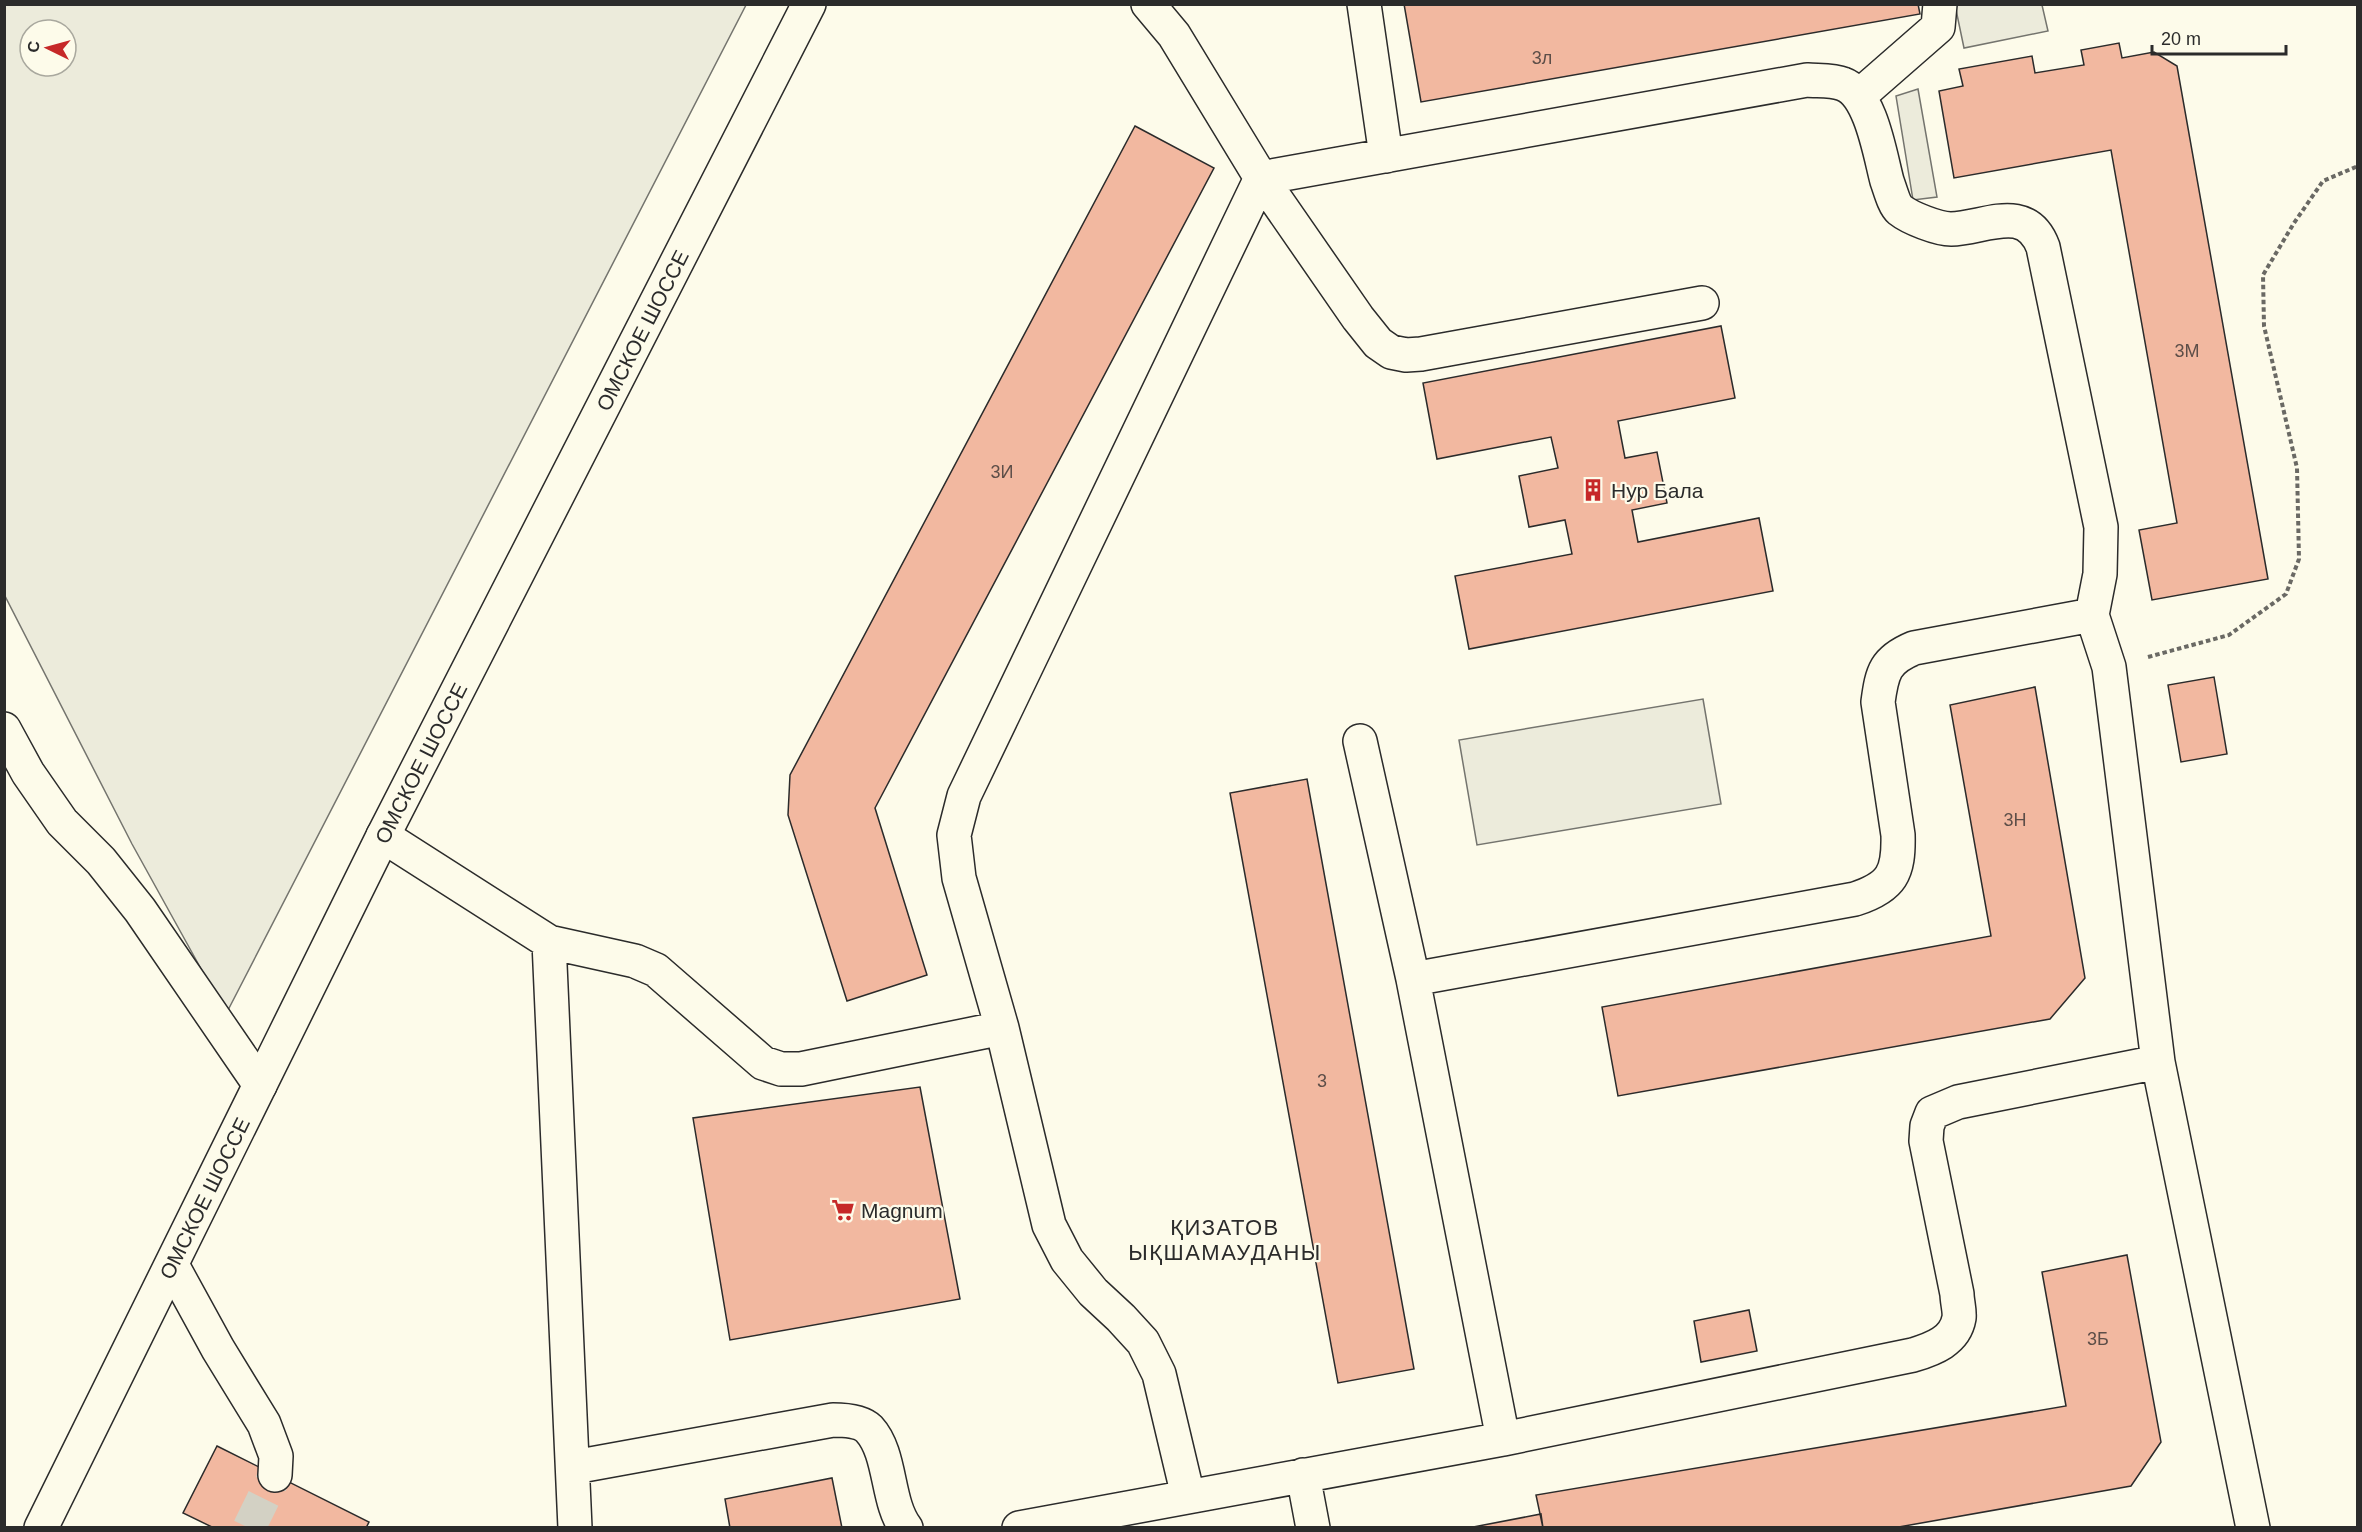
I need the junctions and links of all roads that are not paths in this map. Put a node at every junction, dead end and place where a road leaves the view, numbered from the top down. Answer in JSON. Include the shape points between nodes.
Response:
{"nodes":[{"id":1,"x":809,"y":4,"type":"edge"},
{"id":2,"x":1148,"y":4,"type":"edge"},
{"id":3,"x":1364,"y":4,"type":"edge"},
{"id":4,"x":1940,"y":4,"type":"edge"},
{"id":5,"x":1859,"y":96,"type":"junction"},
{"id":6,"x":1386,"y":156,"type":"junction"},
{"id":7,"x":1261,"y":178,"type":"junction"},
{"id":8,"x":1702,"y":303,"type":"dead end"},
{"id":9,"x":2092,"y":615,"type":"junction"},
{"id":10,"x":4,"y":729,"type":"edge"},
{"id":11,"x":1360,"y":741,"type":"dead end"},
{"id":12,"x":383,"y":836,"type":"junction"},
{"id":13,"x":549,"y":942,"type":"junction"},
{"id":14,"x":1413,"y":979,"type":"junction"},
{"id":15,"x":1002,"y":1028,"type":"junction"},
{"id":16,"x":2158,"y":1062,"type":"junction"},
{"id":17,"x":260,"y":1085,"type":"junction"},
{"id":18,"x":172,"y":1265,"type":"junction"},
{"id":19,"x":1503,"y":1439,"type":"junction"},
{"id":20,"x":574,"y":1467,"type":"junction"},
{"id":21,"x":275,"y":1475,"type":"tunnel mouth"},
{"id":22,"x":1303,"y":1475,"type":"junction"},
{"id":23,"x":1188,"y":1496,"type":"junction"},
{"id":24,"x":41,"y":1527,"type":"edge"},
{"id":25,"x":575,"y":1527,"type":"edge"},
{"id":26,"x":906,"y":1527,"type":"edge"},
{"id":27,"x":1019,"y":1527,"type":"edge"},
{"id":28,"x":1313,"y":1527,"type":"edge"},
{"id":29,"x":2253,"y":1527,"type":"edge"}],
"edges":[{"from":1,"to":12,"type":"main road","name":"ОМСКОЕ ШОССЕ"},
{"from":2,"to":7,"type":"main road","via":[[1174,34]]},
{"from":3,"to":6,"type":"main road"},
{"from":4,"to":5,"type":"main road","via":[[1938,27]]},
{"from":5,"to":6,"type":"main road","via":[[1844,84],[1807,81]]},
{"from":5,"to":9,"type":"main road","via":[[1870,118],[1899,210],[1927,225],[1950,229],[1998,220],[2026,225],[2038,233],[2101,527],[2100,574]]},
{"from":6,"to":7,"type":"main road"},
{"from":7,"to":8,"type":"main road","via":[[1358,318],[1390,352],[1421,354]]},
{"from":7,"to":15,"type":"main road","via":[[964,796],[954,835],[959,878]]},
{"from":9,"to":14,"type":"main road","via":[[1914,648],[1888,665],[1878,702],[1899,855],[1895,873],[1885,886],[1855,899]]},
{"from":9,"to":16,"type":"main road","via":[[2109,667]]},
{"from":10,"to":17,"type":"main road","via":[[62,822],[101,861],[140,910]]},
{"from":11,"to":14,"type":"main road"},
{"from":12,"to":13,"type":"main road"},
{"from":12,"to":17,"type":"main road","name":"ОМСКОЕ ШОССЕ"},
{"from":13,"to":15,"type":"main road","via":[[636,961],[656,970],[763,1064],[781,1069],[801,1069]]},
{"from":13,"to":20,"type":"main road"},
{"from":14,"to":19,"type":"main road"},
{"from":15,"to":23,"type":"main road","via":[[1049,1225],[1067,1260],[1143,1342],[1159,1374]]},
{"from":16,"to":19,"type":"main road","via":[[1958,1102],[1932,1113],[1926,1141],[1959,1319],[1949,1338],[1934,1349]]},
{"from":16,"to":29,"type":"main road"},
{"from":17,"to":18,"type":"main road","name":"ОМСКОЕ ШОССЕ"},
{"from":18,"to":21,"type":"main road","via":[[264,1424],[276,1456]]},
{"from":18,"to":24,"type":"main road","name":"ОМСКОЕ ШОССЕ"},
{"from":19,"to":22,"type":"main road"},
{"from":20,"to":25,"type":"main road"},
{"from":20,"to":26,"type":"main road","via":[[833,1420],[850,1421],[869,1428]]},
{"from":22,"to":23,"type":"main road"},
{"from":22,"to":28,"type":"main road"},
{"from":23,"to":27,"type":"main road"}]}
